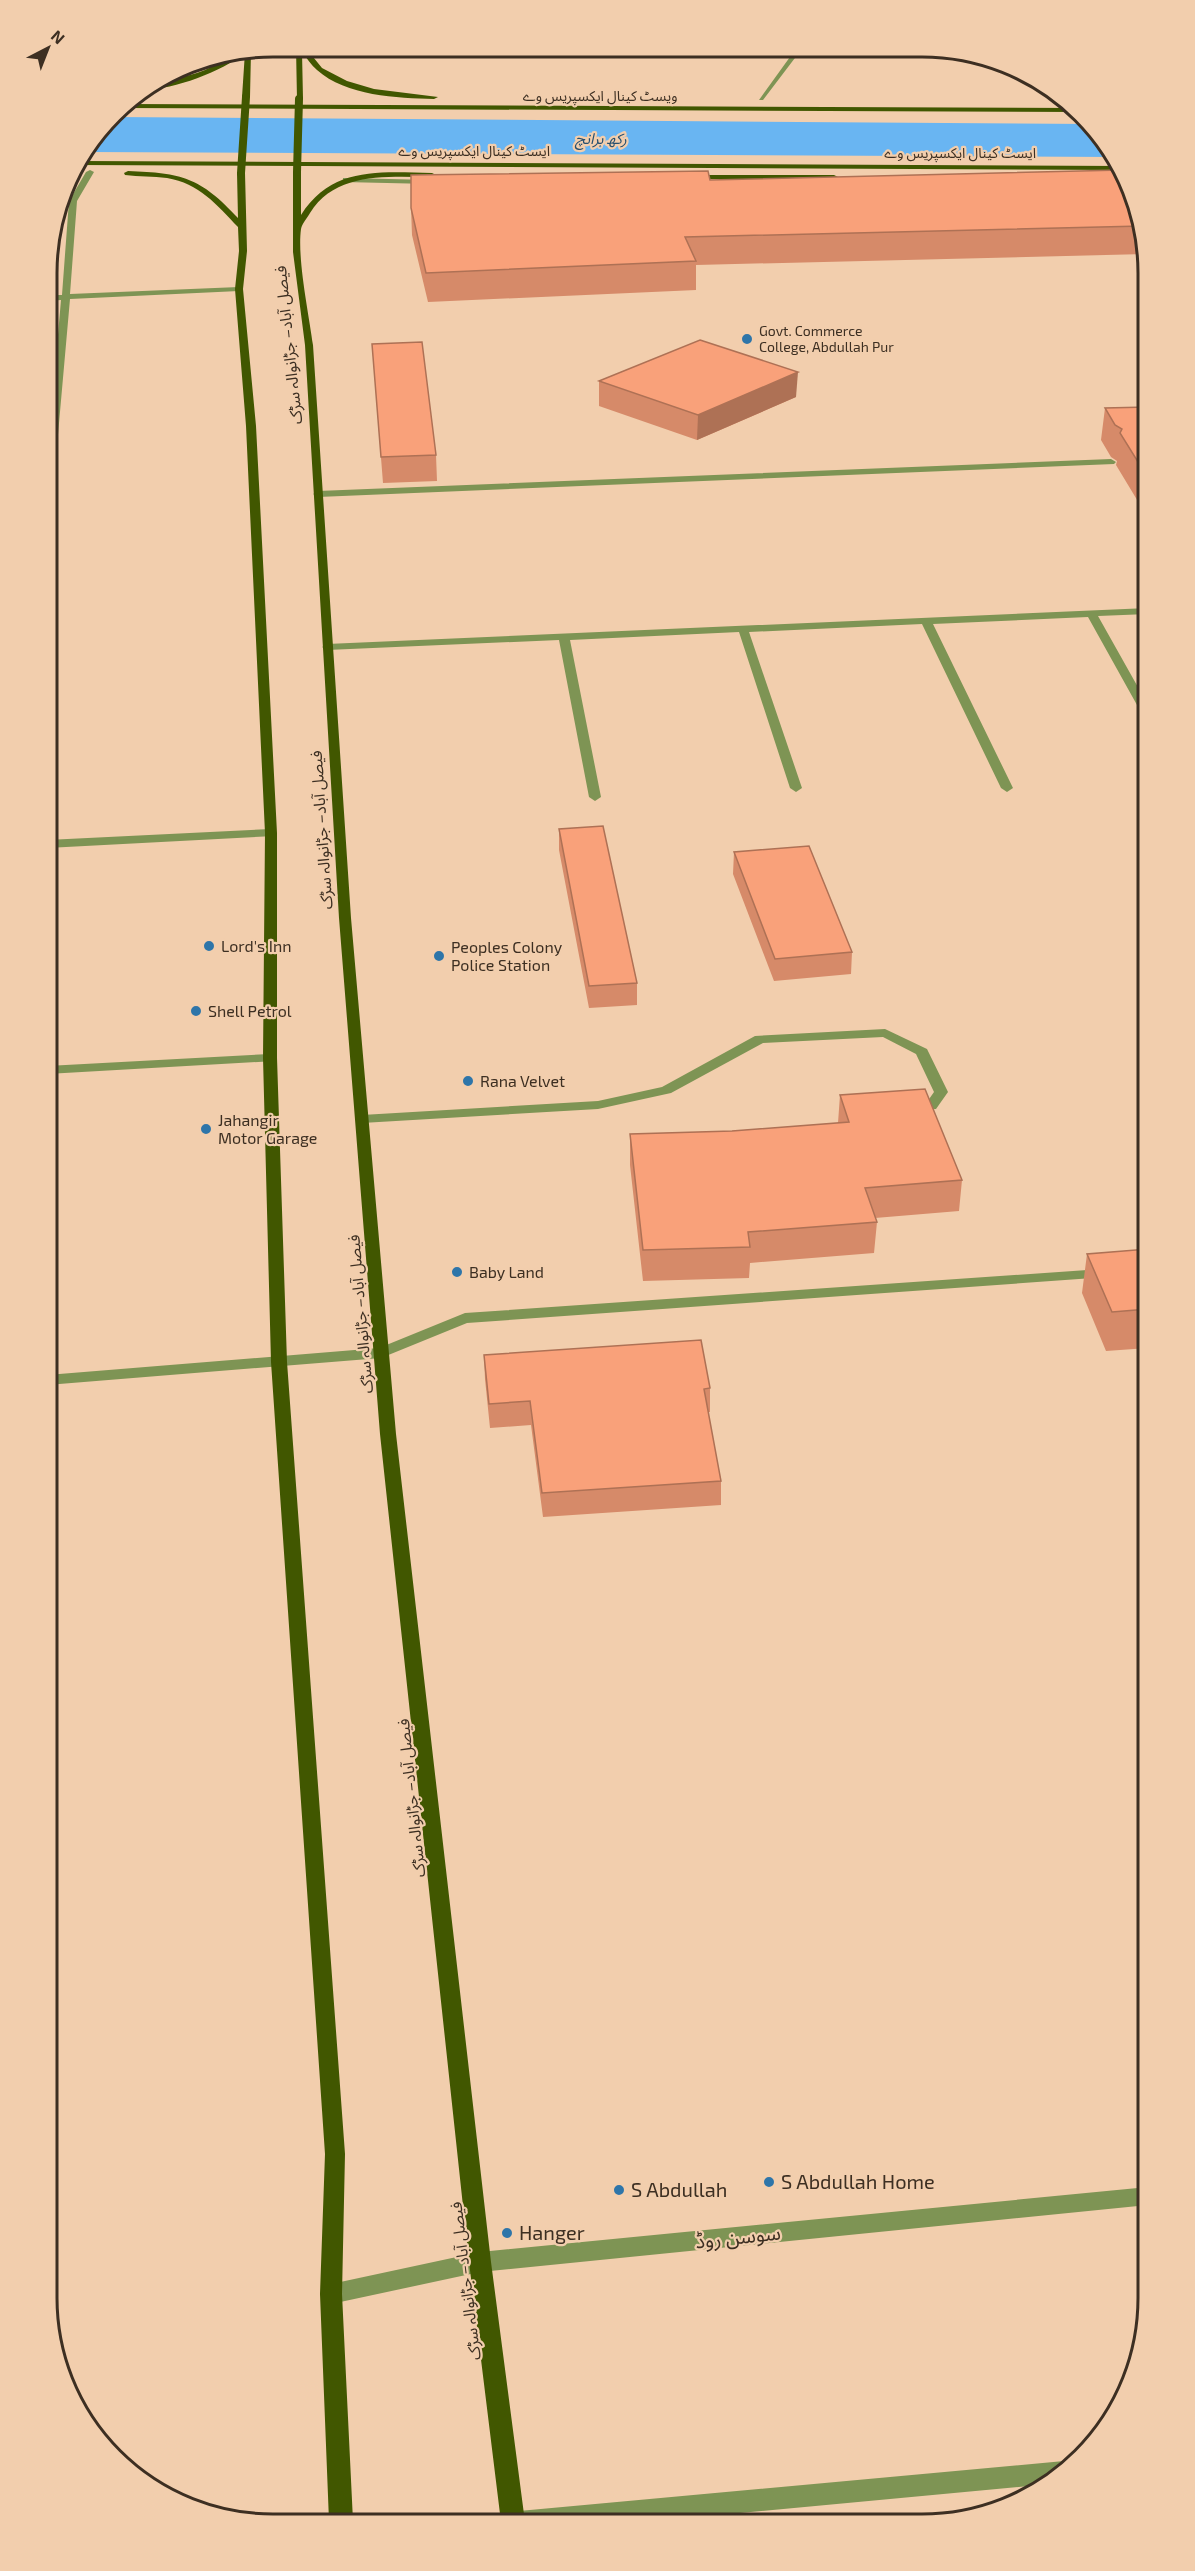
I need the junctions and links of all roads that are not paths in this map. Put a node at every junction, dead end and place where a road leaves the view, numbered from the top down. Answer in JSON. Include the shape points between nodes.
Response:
{"nodes":[{"id":1,"x":300,"y":57,"type":"edge"},
{"id":2,"x":310,"y":57,"type":"edge"},
{"id":3,"x":793,"y":57,"type":"edge"},
{"id":4,"x":248,"y":59,"type":"edge"},
{"id":5,"x":228,"y":62,"type":"edge"},
{"id":6,"x":172,"y":82,"type":"edge"},
{"id":7,"x":443,"y":97,"type":"dead end"},
{"id":8,"x":750,"y":99,"type":"dead end"},
{"id":9,"x":761,"y":99,"type":"junction"},
{"id":10,"x":773,"y":100,"type":"dead end"},
{"id":11,"x":809,"y":100,"type":"dead end"},
{"id":12,"x":1054,"y":103,"type":"edge"},
{"id":13,"x":137,"y":106,"type":"edge"},
{"id":14,"x":1063,"y":110,"type":"edge"},
{"id":15,"x":87,"y":163,"type":"edge"},
{"id":16,"x":1111,"y":168,"type":"edge"},
{"id":17,"x":82,"y":172,"type":"edge"},
{"id":18,"x":90,"y":172,"type":"junction"},
{"id":19,"x":112,"y":172,"type":"dead end"},
{"id":20,"x":123,"y":173,"type":"dead end"},
{"id":21,"x":678,"y":177,"type":"edge"},
{"id":22,"x":842,"y":177,"type":"edge"},
{"id":23,"x":980,"y":177,"type":"edge"},
{"id":24,"x":1115,"y":177,"type":"edge"},
{"id":25,"x":440,"y":178,"type":"edge"},
{"id":26,"x":346,"y":180,"type":"joint"},
{"id":27,"x":243,"y":227,"type":"junction"},
{"id":28,"x":297,"y":227,"type":"junction"},
{"id":29,"x":238,"y":289,"type":"junction"},
{"id":30,"x":57,"y":297,"type":"edge"},
{"id":31,"x":66,"y":297,"type":"junction"},
{"id":32,"x":57,"y":394,"type":"edge"},
{"id":33,"x":1111,"y":462,"type":"edge"},
{"id":34,"x":318,"y":494,"type":"junction"},
{"id":35,"x":1138,"y":611,"type":"edge"},
{"id":36,"x":1091,"y":613,"type":"junction"},
{"id":37,"x":926,"y":621,"type":"junction"},
{"id":38,"x":743,"y":629,"type":"junction"},
{"id":39,"x":564,"y":637,"type":"junction"},
{"id":40,"x":327,"y":647,"type":"junction"},
{"id":41,"x":1138,"y":696,"type":"edge"},
{"id":42,"x":796,"y":788,"type":"dead end"},
{"id":43,"x":1007,"y":788,"type":"dead end"},
{"id":44,"x":594,"y":797,"type":"dead end"},
{"id":45,"x":271,"y":833,"type":"junction"},
{"id":46,"x":57,"y":844,"type":"edge"},
{"id":47,"x":270,"y":1058,"type":"junction"},
{"id":48,"x":57,"y":1069,"type":"edge"},
{"id":49,"x":900,"y":1109,"type":"edge"},
{"id":50,"x":362,"y":1119,"type":"junction"},
{"id":51,"x":1113,"y":1273,"type":"edge"},
{"id":52,"x":381,"y":1353,"type":"junction"},
{"id":53,"x":279,"y":1362,"type":"junction"},
{"id":54,"x":57,"y":1379,"type":"edge"},
{"id":55,"x":1138,"y":2197,"type":"edge"},
{"id":56,"x":480,"y":2262,"type":"junction"},
{"id":57,"x":332,"y":2294,"type":"junction"},
{"id":58,"x":1047,"y":2474,"type":"edge"},
{"id":59,"x":341,"y":2514,"type":"edge"},
{"id":60,"x":512,"y":2514,"type":"edge"},
{"id":61,"x":606,"y":2514,"type":"edge"}],
"edges":[{"from":1,"to":28,"type":"main road","name":"فیصل آباد– جڑانوالہ سڑک","bridge":true},
{"from":2,"to":7,"type":"main road","via":[[337,79],[387,93]]},
{"from":3,"to":9,"type":"street"},
{"from":4,"to":27,"type":"main road","bridge":true,"via":[[241,173]]},
{"from":5,"to":6,"type":"main road","via":[[198,76]]},
{"from":8,"to":9,"type":"main road"},
{"from":9,"to":10,"type":"main road"},
{"from":11,"to":12,"type":"main road"},
{"from":13,"to":14,"type":"main road","name":"ویسٹ کینال ایکسپریس وے"},
{"from":15,"to":16,"type":"main road","name":"ایسٹ کینال ایکسپریس وے"},
{"from":17,"to":18,"type":"main road"},
{"from":18,"to":19,"type":"main road"},
{"from":18,"to":31,"type":"street","via":[[73,201]]},
{"from":20,"to":27,"type":"main road","via":[[192,182]]},
{"from":21,"to":22,"type":"main road"},
{"from":23,"to":24,"type":"main road"},
{"from":25,"to":26,"type":"street"},
{"from":26,"to":28,"type":"main road","via":[[321,194]]},
{"from":27,"to":29,"type":"main road"},
{"from":28,"to":34,"type":"main road","name":"فیصل آباد– جڑانوالہ سڑک"},
{"from":29,"to":31,"type":"street"},
{"from":29,"to":45,"type":"main road","via":[[250,426]]},
{"from":30,"to":31,"type":"street"},
{"from":31,"to":32,"type":"street"},
{"from":33,"to":34,"type":"street"},
{"from":34,"to":40,"type":"main road","name":"فیصل آباد– جڑانوالہ سڑک"},
{"from":35,"to":36,"type":"street"},
{"from":36,"to":37,"type":"street"},
{"from":36,"to":41,"type":"street"},
{"from":37,"to":38,"type":"street"},
{"from":37,"to":43,"type":"street"},
{"from":38,"to":39,"type":"street"},
{"from":38,"to":42,"type":"street"},
{"from":39,"to":40,"type":"street"},
{"from":39,"to":44,"type":"street"},
{"from":40,"to":50,"type":"main road","name":"فیصل آباد– جڑانوالہ سڑک"},
{"from":45,"to":46,"type":"street"},
{"from":45,"to":47,"type":"main road"},
{"from":47,"to":48,"type":"street"},
{"from":47,"to":53,"type":"main road"},
{"from":49,"to":50,"type":"street","via":[[931,1106],[941,1092],[922,1052],[885,1033],[760,1039],[666,1090],[598,1105]]},
{"from":50,"to":52,"type":"main road","name":"فیصل آباد– جڑانوالہ سڑک"},
{"from":51,"to":52,"type":"street","via":[[465,1318]]},
{"from":52,"to":53,"type":"street"},
{"from":52,"to":56,"type":"main road","name":"فیصل آباد– جڑانوالہ سڑک"},
{"from":53,"to":54,"type":"street"},
{"from":53,"to":57,"type":"main road","via":[[335,2154]]},
{"from":55,"to":56,"type":"street","name":"سوسن روڈ"},
{"from":56,"to":57,"type":"street","name":"سوسن روڈ"},
{"from":56,"to":60,"type":"main road","name":"فیصل آباد– جڑانوالہ سڑک"},
{"from":57,"to":59,"type":"main road"},
{"from":58,"to":61,"type":"street"}]}
